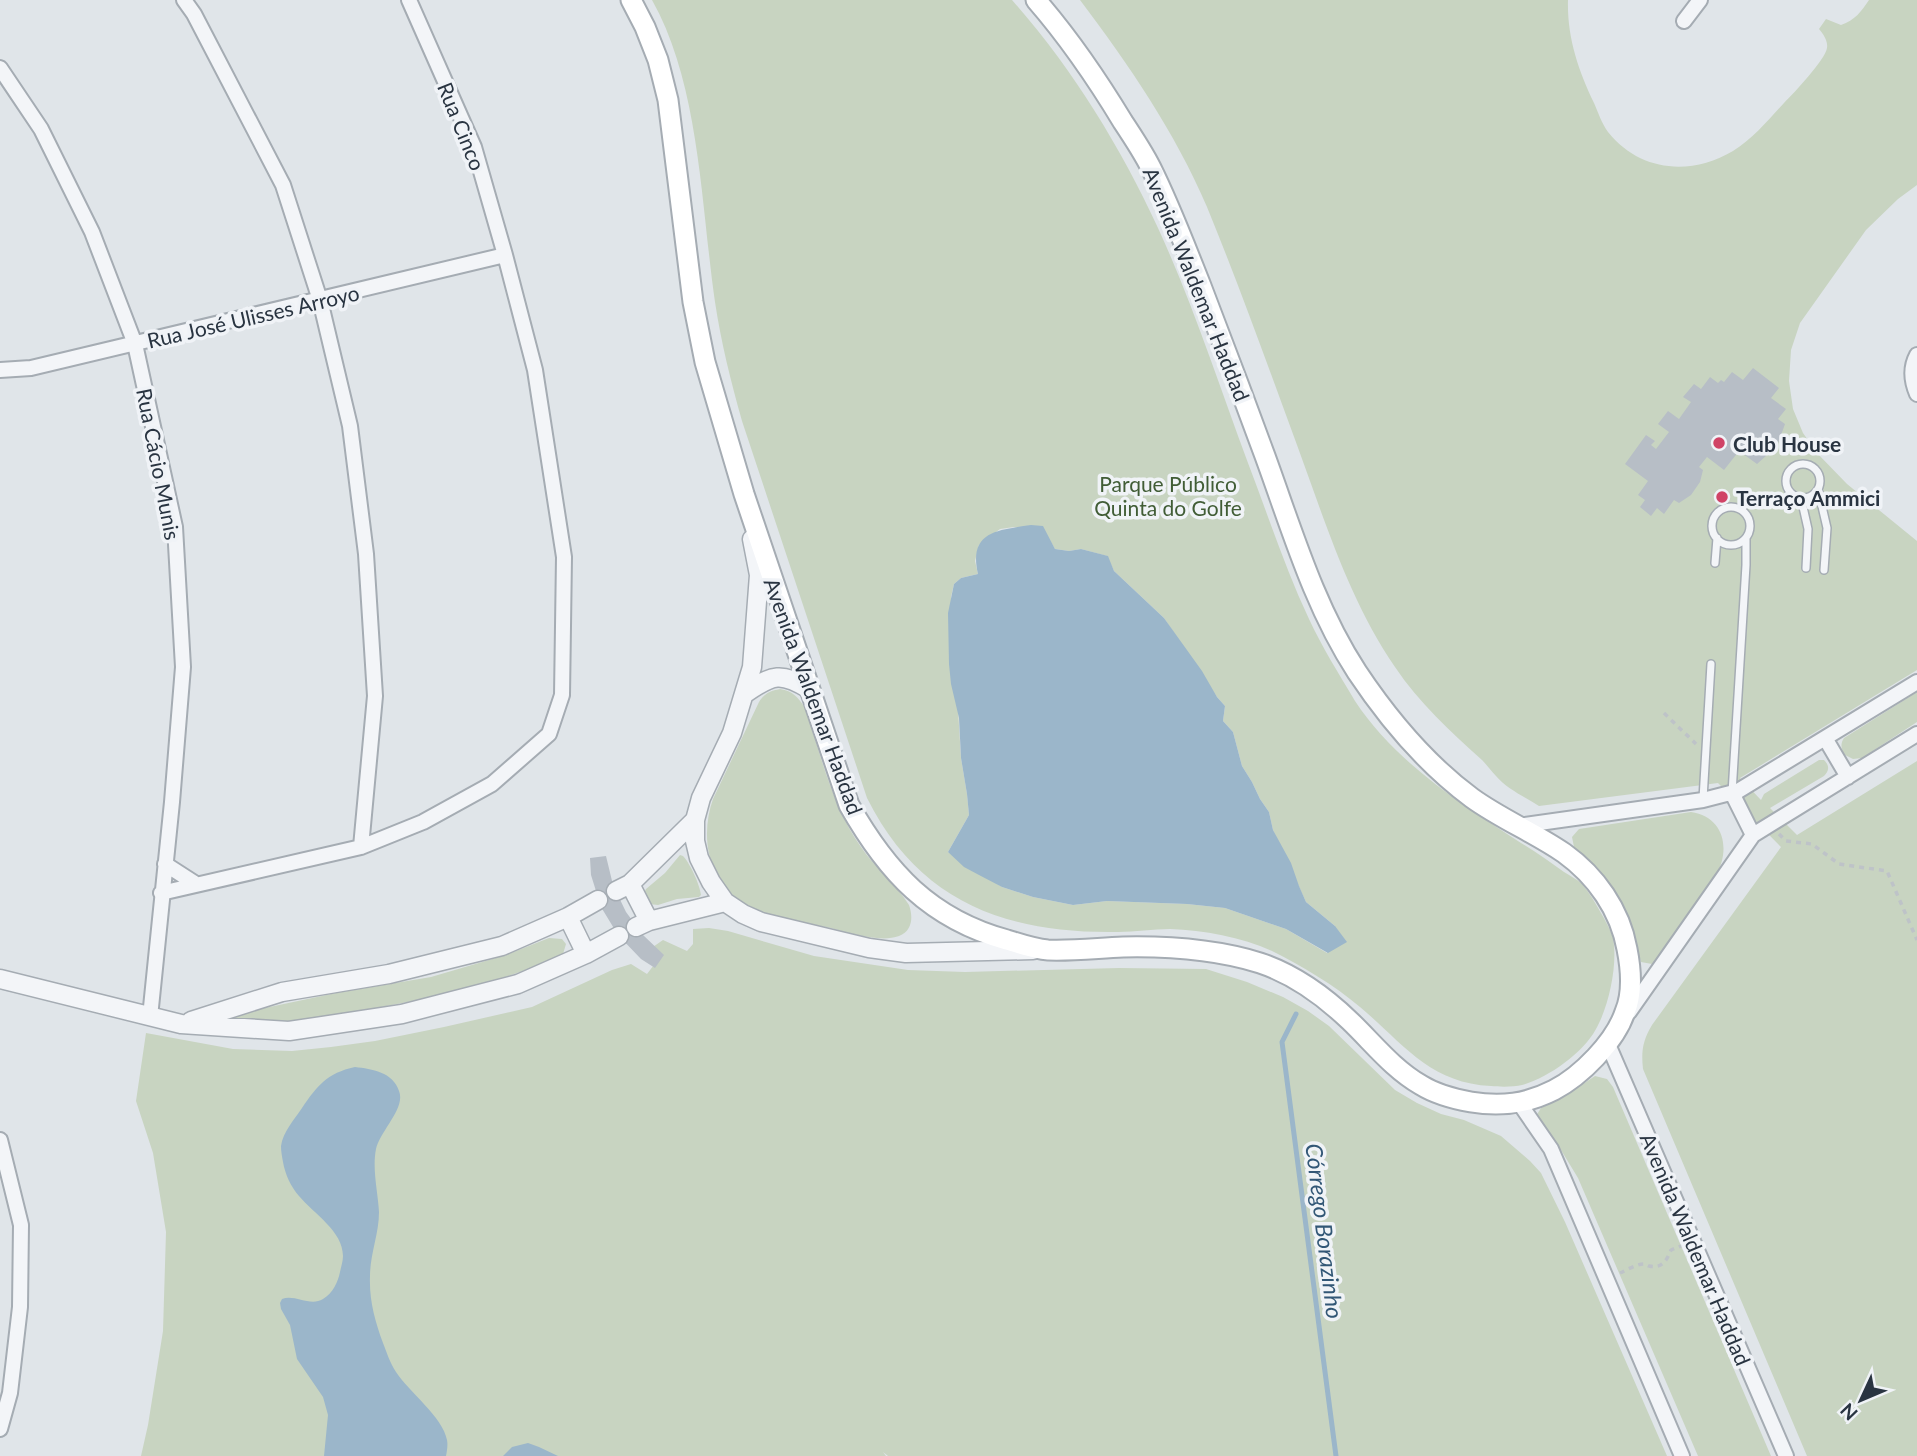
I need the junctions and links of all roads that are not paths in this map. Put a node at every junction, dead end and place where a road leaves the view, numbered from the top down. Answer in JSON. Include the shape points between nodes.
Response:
{"nodes":[{"id":1,"x":184,"y":0,"type":"edge"},
{"id":2,"x":409,"y":0,"type":"edge"},
{"id":3,"x":631,"y":0,"type":"edge"},
{"id":4,"x":1036,"y":0,"type":"edge"},
{"id":5,"x":1700,"y":0,"type":"edge"},
{"id":6,"x":1684,"y":21,"type":"dead end"},
{"id":7,"x":0,"y":68,"type":"edge"},
{"id":8,"x":505,"y":255,"type":"junction"},
{"id":9,"x":320,"y":300,"type":"junction"},
{"id":10,"x":135,"y":344,"type":"junction"},
{"id":11,"x":1917,"y":355,"type":"edge"},
{"id":12,"x":0,"y":370,"type":"edge"},
{"id":13,"x":1917,"y":394,"type":"edge"},
{"id":14,"x":1818,"y":489,"type":"junction"},
{"id":15,"x":744,"y":494,"type":"junction"},
{"id":16,"x":1801,"y":498,"type":"junction"},
{"id":17,"x":1717,"y":538,"type":"junction"},
{"id":18,"x":1746,"y":538,"type":"junction"},
{"id":19,"x":1715,"y":563,"type":"dead end"},
{"id":20,"x":1806,"y":568,"type":"dead end"},
{"id":21,"x":1824,"y":570,"type":"dead end"},
{"id":22,"x":1711,"y":664,"type":"dead end"},
{"id":23,"x":1917,"y":682,"type":"edge"},
{"id":24,"x":809,"y":689,"type":"junction"},
{"id":25,"x":746,"y":693,"type":"junction"},
{"id":26,"x":1917,"y":734,"type":"edge"},
{"id":27,"x":1825,"y":738,"type":"junction"},
{"id":28,"x":1849,"y":777,"type":"junction"},
{"id":29,"x":1732,"y":793,"type":"junction"},
{"id":30,"x":1703,"y":800,"type":"junction"},
{"id":31,"x":695,"y":820,"type":"junction"},
{"id":32,"x":1517,"y":826,"type":"junction"},
{"id":33,"x":1753,"y":835,"type":"junction"},
{"id":34,"x":361,"y":846,"type":"junction"},
{"id":35,"x":165,"y":864,"type":"junction"},
{"id":36,"x":196,"y":884,"type":"junction"},
{"id":37,"x":161,"y":893,"type":"junction"},
{"id":38,"x":598,"y":900,"type":"dead end"},
{"id":39,"x":725,"y":902,"type":"junction"},
{"id":40,"x":568,"y":917,"type":"junction"},
{"id":41,"x":619,"y":936,"type":"dead end"},
{"id":42,"x":1043,"y":950,"type":"junction"},
{"id":43,"x":586,"y":954,"type":"junction"},
{"id":44,"x":0,"y":979,"type":"edge"},
{"id":45,"x":150,"y":1017,"type":"junction"},
{"id":46,"x":180,"y":1024,"type":"junction"},
{"id":47,"x":1612,"y":1035,"type":"junction"},
{"id":48,"x":1520,"y":1104,"type":"junction"},
{"id":49,"x":0,"y":1140,"type":"edge"},
{"id":50,"x":0,"y":1429,"type":"edge"},
{"id":51,"x":1682,"y":1456,"type":"edge"},
{"id":52,"x":1786,"y":1456,"type":"edge"}],
"edges":[{"from":1,"to":9,"type":"street","via":[[283,185]]},
{"from":2,"to":8,"type":"street","name":"Rua Cinco","via":[[474,148]]},
{"from":3,"to":15,"type":"main road","name":"Avenida Waldemar Haddad","via":[[658,60],[668,100],[703,350]]},
{"from":4,"to":32,"type":"main road","name":"Avenida Waldemar Haddad","via":[[1095,76],[1149,164],[1238,383],[1312,586],[1339,643],[1408,740],[1466,793]]},
{"from":5,"to":6,"type":"street"},
{"from":7,"to":10,"type":"street","name":"Rua Cácio Munis","via":[[41,129],[92,232]]},
{"from":8,"to":9,"type":"street","name":"Rua José Ulisses Arroyo"},
{"from":8,"to":34,"type":"street","name":"Rua Cinco","via":[[535,370],[564,557],[562,695],[549,734],[492,784],[423,822]]},
{"from":9,"to":10,"type":"street","name":"Rua José Ulisses Arroyo"},
{"from":9,"to":34,"type":"street","via":[[351,426],[366,554],[375,696]]},
{"from":10,"to":12,"type":"street","name":"Rua José Ulisses Arroyo","via":[[30,368]]},
{"from":10,"to":35,"type":"street","name":"Rua Cácio Munis","via":[[175,527],[183,667]]},
{"from":11,"to":13,"type":"street","via":[[1911,377]]},
{"from":14,"to":16,"type":"lane"},
{"from":14,"to":16,"type":"lane","via":[[1815,469],[1795,466],[1787,474],[1786,485]]},
{"from":14,"to":21,"type":"lane","via":[[1827,528]]},
{"from":15,"to":24,"type":"main road","name":"Avenida Waldemar Haddad"},
{"from":15,"to":25,"type":"street","via":[[759,575]]},
{"from":16,"to":20,"type":"lane","via":[[1808,529]]},
{"from":17,"to":18,"type":"lane","via":[[1728,545]]},
{"from":17,"to":18,"type":"lane","via":[[1714,519],[1721,510],[1733,507],[1749,519]]},
{"from":17,"to":19,"type":"lane"},
{"from":18,"to":29,"type":"lane"},
{"from":22,"to":30,"type":"lane"},
{"from":23,"to":27,"type":"street"},
{"from":24,"to":25,"type":"street","via":[[778,676]]},
{"from":24,"to":42,"type":"main road","name":"Avenida Waldemar Haddad","via":[[849,805],[905,884],[966,925]]},
{"from":25,"to":31,"type":"street"},
{"from":26,"to":28,"type":"street"},
{"from":27,"to":28,"type":"street"},
{"from":27,"to":29,"type":"street"},
{"from":28,"to":33,"type":"street"},
{"from":29,"to":30,"type":"street"},
{"from":29,"to":33,"type":"street"},
{"from":30,"to":32,"type":"street"},
{"from":31,"to":39,"type":"street","via":[[699,859]]},
{"from":31,"to":39,"type":"street","via":[[623,888],[643,924]]},
{"from":32,"to":47,"type":"main road","name":"Avenida Waldemar Haddad","via":[[1565,854],[1607,896],[1626,942],[1631,972],[1627,1009]]},
{"from":33,"to":47,"type":"street"},
{"from":34,"to":36,"type":"street","name":"Rua Cinco"},
{"from":35,"to":36,"type":"street"},
{"from":35,"to":37,"type":"street","name":"Rua Cácio Munis"},
{"from":36,"to":37,"type":"street","name":"Rua Cinco"},
{"from":37,"to":45,"type":"street","name":"Rua Cácio Munis"},
{"from":38,"to":40,"type":"street"},
{"from":39,"to":42,"type":"street","via":[[761,922],[869,948],[906,953]]},
{"from":40,"to":43,"type":"street"},
{"from":40,"to":46,"type":"street","via":[[502,946],[389,974],[282,992]]},
{"from":41,"to":43,"type":"street"},
{"from":42,"to":48,"type":"main road","name":"Avenida Waldemar Haddad","via":[[1173,947],[1266,965],[1310,988],[1422,1086],[1450,1098]]},
{"from":43,"to":46,"type":"street","via":[[518,985],[402,1014],[289,1031]]},
{"from":44,"to":45,"type":"street"},
{"from":45,"to":46,"type":"street"},
{"from":47,"to":48,"type":"main road","name":"Avenida Waldemar Haddad","via":[[1568,1082]]},
{"from":47,"to":52,"type":"street","name":"Avenida Waldemar Haddad","via":[[1692,1241]]},
{"from":48,"to":51,"type":"street","via":[[1551,1149]]},
{"from":49,"to":50,"type":"street","via":[[21,1225],[19,1320]]}]}
